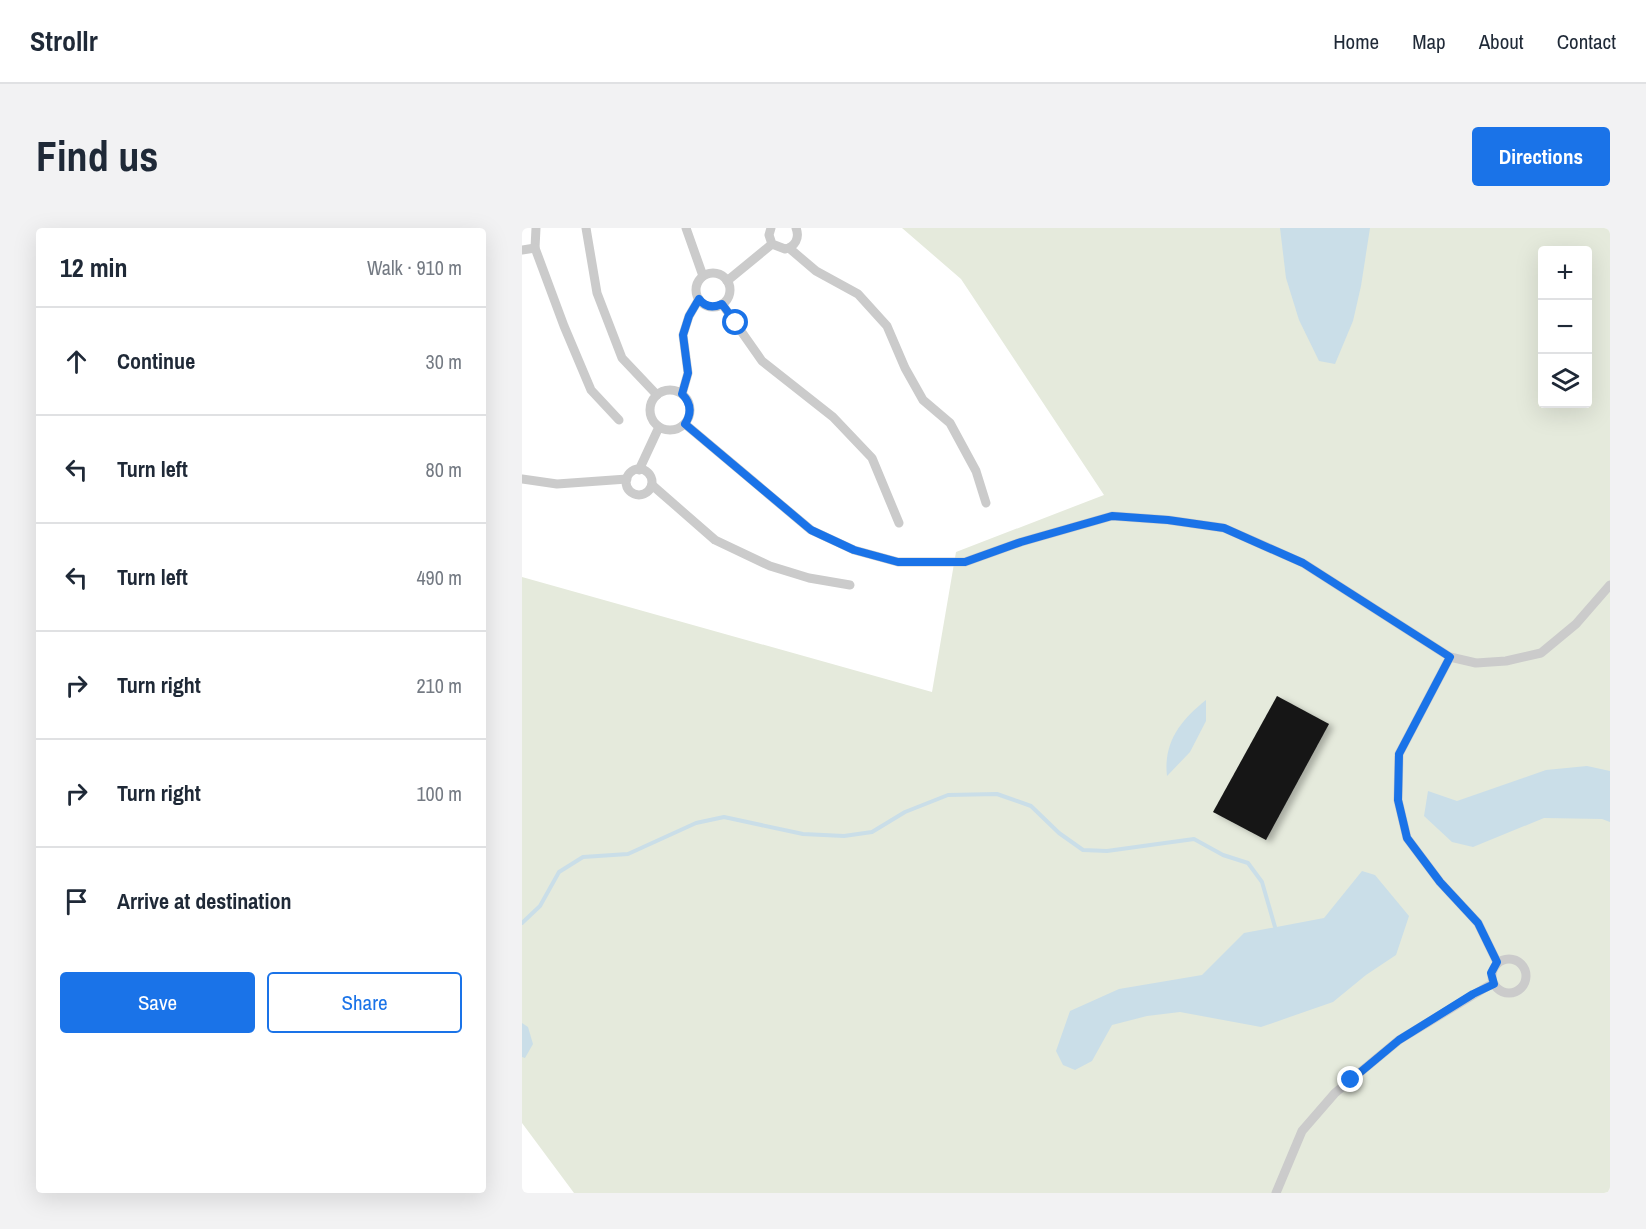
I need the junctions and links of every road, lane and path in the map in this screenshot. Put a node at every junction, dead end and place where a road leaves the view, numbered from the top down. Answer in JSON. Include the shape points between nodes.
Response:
{"nodes":[{"id":1,"x":536,"y":228,"type":"edge"},
{"id":2,"x":586,"y":228,"type":"edge"},
{"id":3,"x":686,"y":228,"type":"edge"},
{"id":4,"x":771,"y":228,"type":"edge"},
{"id":5,"x":796,"y":228,"type":"edge"},
{"id":6,"x":772,"y":244,"type":"junction"},
{"id":7,"x":535,"y":248,"type":"junction"},
{"id":8,"x":789,"y":248,"type":"junction"},
{"id":9,"x":522,"y":250,"type":"edge"},
{"id":10,"x":703,"y":276,"type":"junction"},
{"id":11,"x":727,"y":281,"type":"junction"},
{"id":12,"x":699,"y":299,"type":"junction"},
{"id":13,"x":722,"y":304,"type":"junction"},
{"id":14,"x":682,"y":394,"type":"junction"},
{"id":15,"x":657,"y":395,"type":"junction"},
{"id":16,"x":619,"y":420,"type":"dead end"},
{"id":17,"x":685,"y":424,"type":"junction"},
{"id":18,"x":659,"y":427,"type":"junction"},
{"id":19,"x":639,"y":470,"type":"junction"},
{"id":20,"x":522,"y":479,"type":"edge"},
{"id":21,"x":627,"y":479,"type":"junction"},
{"id":22,"x":652,"y":486,"type":"junction"},
{"id":23,"x":986,"y":503,"type":"dead end"},
{"id":24,"x":899,"y":523,"type":"dead end"},
{"id":25,"x":850,"y":585,"type":"dead end"},
{"id":26,"x":1610,"y":585,"type":"edge"},
{"id":27,"x":1450,"y":657,"type":"junction"},
{"id":28,"x":1497,"y":962,"type":"junction"},
{"id":29,"x":1494,"y":984,"type":"junction"},
{"id":30,"x":1276,"y":1193,"type":"edge"}],
"edges":[{"from":1,"to":7,"type":"street"},
{"from":2,"to":15,"type":"street","via":[[597,293],[622,358]]},
{"from":3,"to":10,"type":"street"},
{"from":4,"to":6,"type":"street"},
{"from":5,"to":8,"type":"street","via":[[796,242]]},
{"from":6,"to":8,"type":"street","via":[[780,249]]},
{"from":6,"to":11,"type":"street"},
{"from":7,"to":9,"type":"street"},
{"from":7,"to":16,"type":"street","via":[[591,390]]},
{"from":8,"to":23,"type":"street","via":[[816,271],[858,294],[887,326],[922,400],[950,423],[976,471]]},
{"from":10,"to":11,"type":"street","via":[[719,274]]},
{"from":10,"to":12,"type":"street","via":[[696,289]]},
{"from":11,"to":13,"type":"street","via":[[729,291]]},
{"from":12,"to":13,"type":"street","via":[[707,306]]},
{"from":12,"to":14,"type":"street","via":[[683,335],[688,373]]},
{"from":13,"to":24,"type":"street","via":[[762,361],[833,417],[872,458]]},
{"from":14,"to":15,"type":"street","via":[[669,390]]},
{"from":14,"to":17,"type":"street","via":[[690,405]]},
{"from":15,"to":18,"type":"street","via":[[650,412]]},
{"from":17,"to":18,"type":"street","via":[[675,430]]},
{"from":17,"to":27,"type":"street","via":[[811,530],[854,550],[898,562],[965,562],[1112,516],[1224,528],[1303,563]]},
{"from":18,"to":19,"type":"street"},
{"from":19,"to":21,"type":"street","via":[[631,472]]},
{"from":19,"to":22,"type":"street","via":[[649,474]]},
{"from":20,"to":21,"type":"street","via":[[558,484]]},
{"from":21,"to":22,"type":"street","via":[[634,494],[647,493]]},
{"from":22,"to":25,"type":"street","via":[[716,540],[770,567]]},
{"from":26,"to":27,"type":"street","via":[[1576,624],[1541,653],[1476,663]]},
{"from":27,"to":28,"type":"street","via":[[1399,754],[1398,800],[1407,838],[1478,923]]},
{"from":28,"to":29,"type":"street","via":[[1491,973]]},
{"from":28,"to":29,"type":"street","via":[[1508,958],[1518,961],[1525,970],[1525,981],[1518,990],[1508,993]]},
{"from":29,"to":30,"type":"street","via":[[1399,1040],[1335,1093],[1302,1131]]}]}
